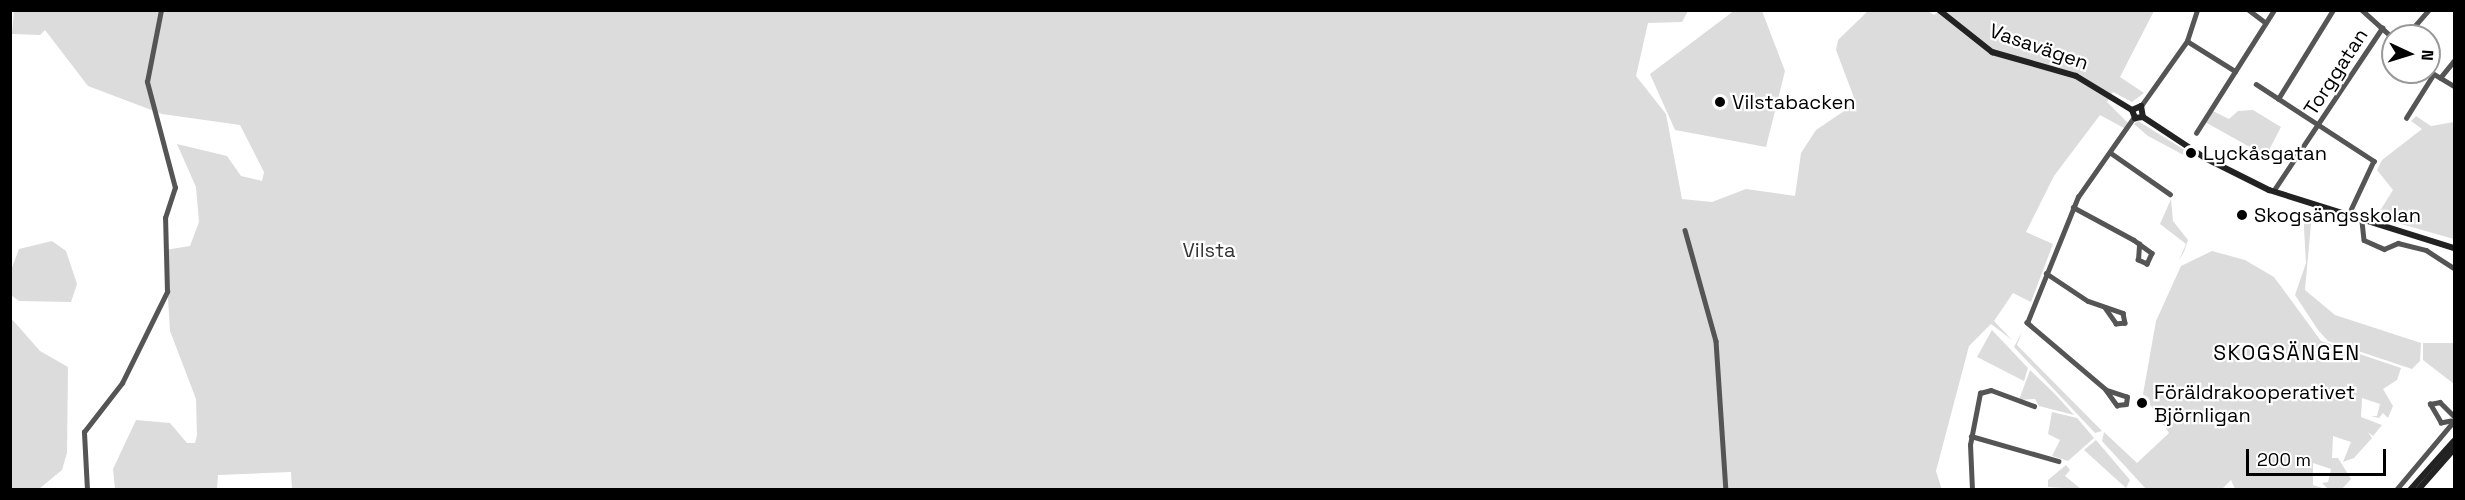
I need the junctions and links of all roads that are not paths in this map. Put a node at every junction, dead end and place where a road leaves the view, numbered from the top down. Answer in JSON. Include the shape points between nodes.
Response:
{"nodes":[{"id":1,"x":161,"y":10,"type":"edge"},
{"id":2,"x":1939,"y":10,"type":"edge"},
{"id":3,"x":2197,"y":10,"type":"edge"},
{"id":4,"x":2249,"y":10,"type":"edge"},
{"id":5,"x":2274,"y":10,"type":"edge"},
{"id":6,"x":2333,"y":10,"type":"edge"},
{"id":7,"x":2429,"y":10,"type":"edge"},
{"id":8,"x":2365,"y":11,"type":"edge"},
{"id":9,"x":2266,"y":22,"type":"junction"},
{"id":10,"x":2417,"y":24,"type":"edge"},
{"id":11,"x":2381,"y":27,"type":"edge"},
{"id":12,"x":2381,"y":30,"type":"edge"},
{"id":13,"x":2187,"y":41,"type":"junction"},
{"id":14,"x":2454,"y":61,"type":"edge"},
{"id":15,"x":2235,"y":71,"type":"junction"},
{"id":16,"x":2441,"y":77,"type":"edge"},
{"id":17,"x":2256,"y":84,"type":"dead end"},
{"id":18,"x":2425,"y":84,"type":"edge"},
{"id":19,"x":2278,"y":99,"type":"junction"},
{"id":20,"x":2141,"y":106,"type":"junction"},
{"id":21,"x":2132,"y":110,"type":"junction"},
{"id":22,"x":2134,"y":117,"type":"junction"},
{"id":23,"x":2143,"y":117,"type":"junction"},
{"id":24,"x":2406,"y":118,"type":"dead end"},
{"id":25,"x":2319,"y":125,"type":"junction"},
{"id":26,"x":2196,"y":133,"type":"dead end"},
{"id":27,"x":2111,"y":153,"type":"junction"},
{"id":28,"x":2274,"y":190,"type":"junction"},
{"id":29,"x":2170,"y":194,"type":"dead end"},
{"id":30,"x":2073,"y":207,"type":"junction"},
{"id":31,"x":2351,"y":210,"type":"dead end"},
{"id":32,"x":2362,"y":221,"type":"junction"},
{"id":33,"x":1685,"y":230,"type":"dead end"},
{"id":34,"x":2139,"y":244,"type":"junction"},
{"id":35,"x":2454,"y":248,"type":"edge"},
{"id":36,"x":2454,"y":268,"type":"edge"},
{"id":37,"x":2046,"y":273,"type":"junction"},
{"id":38,"x":2105,"y":308,"type":"junction"},
{"id":39,"x":2106,"y":390,"type":"junction"},
{"id":40,"x":2034,"y":406,"type":"dead end"},
{"id":41,"x":2453,"y":420,"type":"edge"},
{"id":42,"x":1971,"y":436,"type":"junction"},
{"id":43,"x":2454,"y":441,"type":"edge"},
{"id":44,"x":2454,"y":449,"type":"edge"},
{"id":45,"x":2058,"y":461,"type":"dead end"},
{"id":46,"x":87,"y":489,"type":"edge"},
{"id":47,"x":1726,"y":489,"type":"edge"},
{"id":48,"x":1972,"y":489,"type":"edge"},
{"id":49,"x":2396,"y":489,"type":"edge"},
{"id":50,"x":2410,"y":489,"type":"edge"},
{"id":51,"x":2418,"y":489,"type":"edge"}],
"edges":[{"from":1,"to":46,"type":"street","via":[[147,82],[175,188],[165,218],[167,292],[122,383],[84,432]]},
{"from":2,"to":21,"type":"street","name":"Vasavägen","via":[[1983,47],[2076,76]]},
{"from":3,"to":13,"type":"street"},
{"from":4,"to":9,"type":"street"},
{"from":5,"to":9,"type":"street"},
{"from":6,"to":19,"type":"street"},
{"from":7,"to":10,"type":"street"},
{"from":8,"to":11,"type":"street"},
{"from":9,"to":15,"type":"street"},
{"from":12,"to":25,"type":"street","name":"Torggatan"},
{"from":13,"to":15,"type":"street"},
{"from":13,"to":20,"type":"street"},
{"from":14,"to":16,"type":"street"},
{"from":15,"to":26,"type":"street"},
{"from":17,"to":19,"type":"street"},
{"from":18,"to":24,"type":"street"},
{"from":19,"to":25,"type":"street"},
{"from":20,"to":21,"type":"street"},
{"from":20,"to":23,"type":"street"},
{"from":21,"to":22,"type":"street"},
{"from":22,"to":23,"type":"street"},
{"from":22,"to":27,"type":"street"},
{"from":23,"to":28,"type":"street","via":[[2210,159]]},
{"from":25,"to":28,"type":"street","name":"Torggatan"},
{"from":25,"to":31,"type":"street","via":[[2374,161]]},
{"from":27,"to":29,"type":"street"},
{"from":27,"to":30,"type":"street"},
{"from":28,"to":32,"type":"street"},
{"from":30,"to":34,"type":"street"},
{"from":30,"to":37,"type":"street"},
{"from":32,"to":35,"type":"street"},
{"from":32,"to":36,"type":"street","via":[[2364,240],[2384,249],[2398,243],[2426,250]]},
{"from":33,"to":47,"type":"street","via":[[1716,341]]},
{"from":34,"to":34,"type":"street","via":[[2152,253],[2147,264],[2138,260]]},
{"from":37,"to":38,"type":"street"},
{"from":37,"to":39,"type":"street","via":[[2027,323]]},
{"from":38,"to":38,"type":"street","via":[[2125,314],[2125,323],[2116,324]]},
{"from":39,"to":39,"type":"street","via":[[2123,394],[2126,404],[2117,405]]},
{"from":40,"to":42,"type":"street","via":[[1983,391]]},
{"from":41,"to":41,"type":"street","via":[[2441,423],[2430,404],[2440,402]]},
{"from":41,"to":49,"type":"street"},
{"from":42,"to":45,"type":"street"},
{"from":42,"to":48,"type":"street"},
{"from":43,"to":50,"type":"street"},
{"from":44,"to":51,"type":"street"}]}
